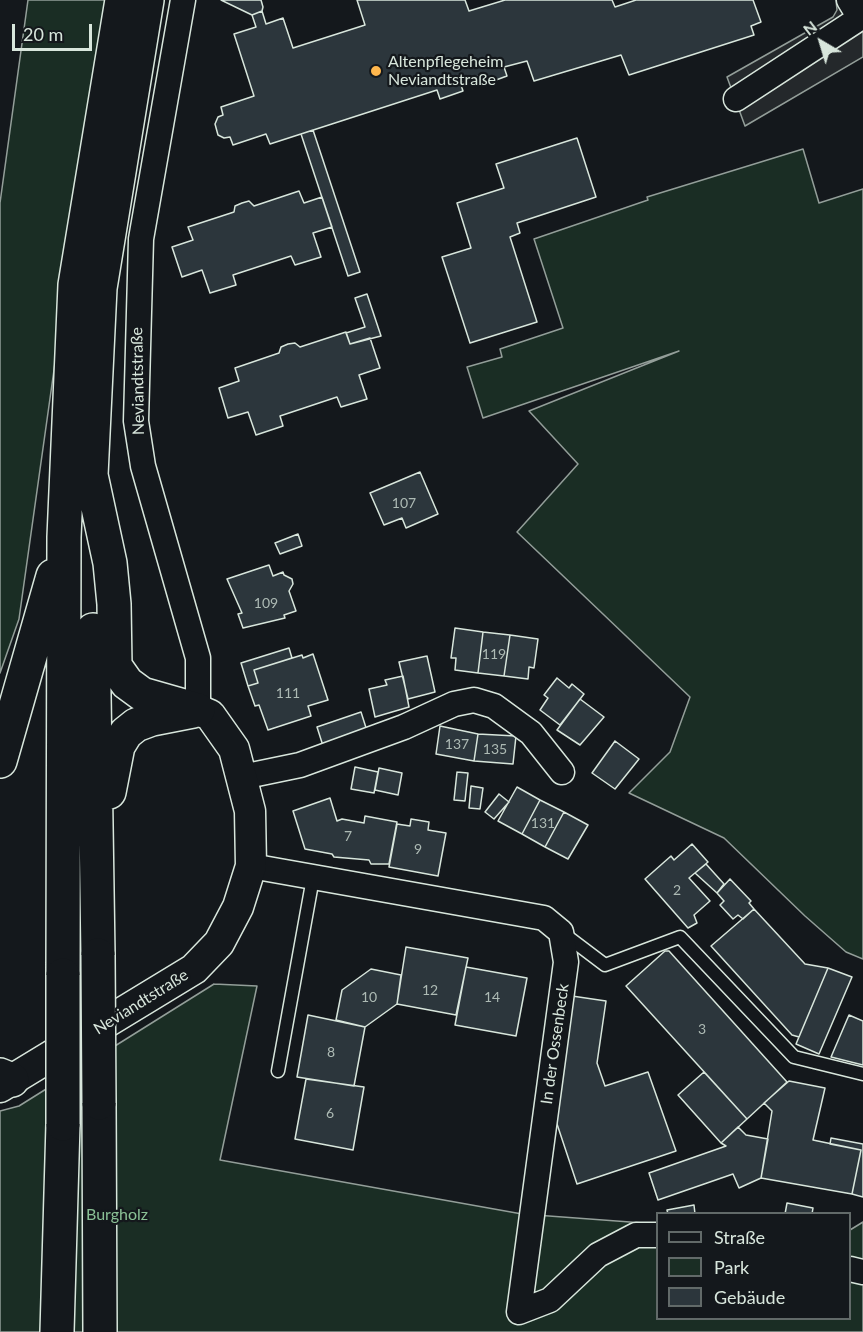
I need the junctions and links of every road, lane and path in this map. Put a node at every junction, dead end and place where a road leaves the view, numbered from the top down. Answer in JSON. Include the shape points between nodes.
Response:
{"nodes":[{"id":1,"x":122,"y":0,"type":"edge"},
{"id":2,"x":147,"y":0,"type":"edge"},
{"id":3,"x":183,"y":0,"type":"edge"},
{"id":4,"x":849,"y":0,"type":"edge"},
{"id":5,"x":735,"y":99,"type":"dead end"},
{"id":6,"x":91,"y":475,"type":"junction"},
{"id":7,"x":64,"y":537,"type":"junction"},
{"id":8,"x":198,"y":710,"type":"junction"},
{"id":9,"x":0,"y":761,"type":"edge"},
{"id":10,"x":562,"y":772,"type":"dead end"},
{"id":11,"x":242,"y":777,"type":"junction"},
{"id":12,"x":95,"y":862,"type":"junction"},
{"id":13,"x":251,"y":866,"type":"junction"},
{"id":14,"x":312,"y":878,"type":"junction"},
{"id":15,"x":561,"y":932,"type":"junction"},
{"id":16,"x":278,"y":1071,"type":"dead end"},
{"id":17,"x":863,"y":1074,"type":"edge"},
{"id":18,"x":4,"y":1080,"type":"edge"},
{"id":19,"x":656,"y":1235,"type":"edge"},
{"id":20,"x":57,"y":1332,"type":"edge"},
{"id":21,"x":100,"y":1332,"type":"edge"}],
"edges":[{"from":1,"to":7,"type":"highway","via":[[75,285]]},
{"from":2,"to":6,"type":"highway","via":[[100,288]]},
{"from":3,"to":8,"type":"street","name":"Neviandtstraße","via":[[141,239],[136,421],[143,466],[198,658]]},
{"from":4,"to":5,"type":"street","via":[[860,18]]},
{"from":6,"to":8,"type":"highway","via":[[110,563],[116,666],[127,683],[142,694]]},
{"from":6,"to":12,"type":"highway"},
{"from":7,"to":9,"type":"highway"},
{"from":7,"to":20,"type":"highway","bridge":true,"via":[[63,1124]]},
{"from":8,"to":11,"type":"street","name":"Neviandtstraße","via":[[210,715],[220,726],[234,749]]},
{"from":8,"to":12,"type":"highway","via":[[152,719],[126,733],[118,746]]},
{"from":10,"to":11,"type":"street","via":[[531,733],[494,706],[474,700],[454,704],[300,765]]},
{"from":11,"to":13,"type":"street","name":"Neviandtstraße","via":[[250,811]]},
{"from":12,"to":21,"type":"highway","bridge":true},
{"from":13,"to":14,"type":"street"},
{"from":13,"to":18,"type":"street","name":"Neviandtstraße","via":[[238,907],[219,944],[194,969]]},
{"from":14,"to":15,"type":"street","via":[[544,918]]},
{"from":14,"to":16,"type":"lane"},
{"from":15,"to":17,"type":"lane","via":[[605,965],[680,938],[794,1057]]},
{"from":15,"to":19,"type":"street","name":"In der Ossenbeck","via":[[566,962],[519,1312],[549,1300],[598,1255],[636,1235]]}]}
